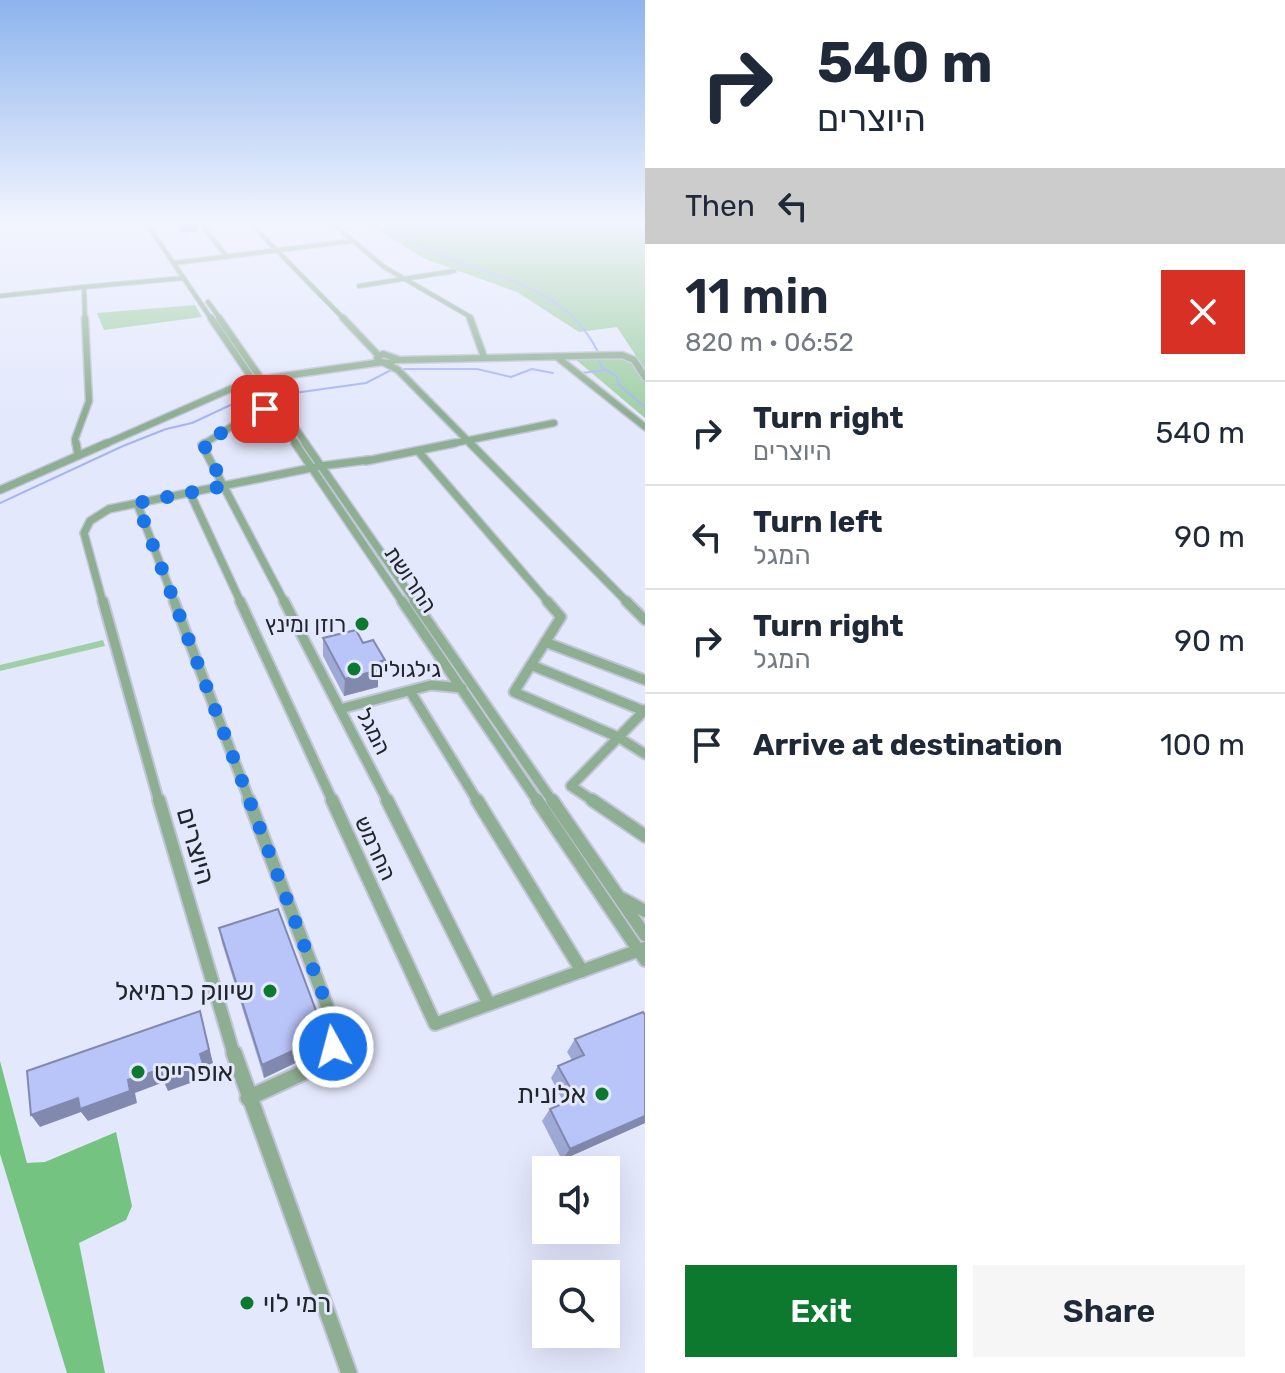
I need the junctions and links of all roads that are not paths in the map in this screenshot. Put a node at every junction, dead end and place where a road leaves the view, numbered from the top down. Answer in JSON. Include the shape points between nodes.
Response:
{"nodes":[{"id":1,"x":105,"y":285,"type":"edge"},
{"id":2,"x":189,"y":285,"type":"edge"},
{"id":3,"x":194,"y":285,"type":"edge"},
{"id":4,"x":309,"y":285,"type":"edge"},
{"id":5,"x":364,"y":285,"type":"edge"},
{"id":6,"x":417,"y":285,"type":"edge"},
{"id":7,"x":359,"y":286,"type":"dead end"},
{"id":8,"x":84,"y":287,"type":"junction"},
{"id":9,"x":0,"y":296,"type":"edge"},
{"id":10,"x":477,"y":341,"type":"junction"},
{"id":11,"x":373,"y":347,"type":"junction"},
{"id":12,"x":469,"y":355,"type":"junction"},
{"id":13,"x":484,"y":356,"type":"junction"},
{"id":14,"x":557,"y":357,"type":"junction"},
{"id":15,"x":381,"y":359,"type":"junction"},
{"id":16,"x":395,"y":360,"type":"junction"},
{"id":17,"x":254,"y":367,"type":"junction"},
{"id":18,"x":313,"y":370,"type":"junction"},
{"id":19,"x":281,"y":373,"type":"junction"},
{"id":20,"x":291,"y":375,"type":"junction"},
{"id":21,"x":643,"y":375,"type":"edge"},
{"id":22,"x":261,"y":378,"type":"junction"},
{"id":23,"x":251,"y":380,"type":"junction"},
{"id":24,"x":270,"y":392,"type":"junction"},
{"id":25,"x":268,"y":404,"type":"junction"},
{"id":26,"x":276,"y":415,"type":"junction"},
{"id":27,"x":253,"y":416,"type":"junction"},
{"id":28,"x":554,"y":423,"type":"dead end"},
{"id":29,"x":645,"y":427,"type":"edge"},
{"id":30,"x":467,"y":441,"type":"junction"},
{"id":31,"x":418,"y":451,"type":"junction"},
{"id":32,"x":78,"y":454,"type":"junction"},
{"id":33,"x":318,"y":469,"type":"junction"},
{"id":34,"x":224,"y":486,"type":"junction"},
{"id":35,"x":0,"y":490,"type":"edge"},
{"id":36,"x":190,"y":493,"type":"junction"},
{"id":37,"x":137,"y":503,"type":"junction"},
{"id":38,"x":645,"y":620,"type":"edge"},
{"id":39,"x":545,"y":642,"type":"junction"},
{"id":40,"x":531,"y":665,"type":"junction"},
{"id":41,"x":449,"y":670,"type":"junction"},
{"id":42,"x":645,"y":680,"type":"edge"},
{"id":43,"x":431,"y":685,"type":"junction"},
{"id":44,"x":462,"y":688,"type":"junction"},
{"id":45,"x":410,"y":691,"type":"junction"},
{"id":46,"x":340,"y":709,"type":"junction"},
{"id":47,"x":644,"y":710,"type":"edge"},
{"id":48,"x":618,"y":737,"type":"junction"},
{"id":49,"x":645,"y":754,"type":"edge"},
{"id":50,"x":645,"y":836,"type":"edge"},
{"id":51,"x":614,"y":891,"type":"junction"},
{"id":52,"x":645,"y":911,"type":"edge"},
{"id":53,"x":644,"y":946,"type":"edge"},
{"id":54,"x":582,"y":971,"type":"junction"},
{"id":55,"x":489,"y":1004,"type":"junction"},
{"id":56,"x":248,"y":1098,"type":"junction"},
{"id":57,"x":349,"y":1373,"type":"edge"}],
"edges":[{"from":1,"to":8,"type":"street"},
{"from":2,"to":23,"type":"street","name":"החרושת"},
{"from":3,"to":17,"type":"street","name":"החרושת"},
{"from":4,"to":11,"type":"street"},
{"from":5,"to":7,"type":"street"},
{"from":6,"to":10,"type":"street","via":[[469,316]]},
{"from":8,"to":9,"type":"street"},
{"from":8,"to":32,"type":"street","via":[[89,401],[75,439]]},
{"from":10,"to":12,"type":"street"},
{"from":10,"to":13,"type":"street"},
{"from":11,"to":15,"type":"street"},
{"from":11,"to":16,"type":"street"},
{"from":12,"to":13,"type":"street"},
{"from":12,"to":16,"type":"street"},
{"from":13,"to":14,"type":"street"},
{"from":13,"to":16,"type":"street"},
{"from":14,"to":21,"type":"street","via":[[624,360]]},
{"from":14,"to":29,"type":"street"},
{"from":15,"to":16,"type":"street"},
{"from":15,"to":16,"type":"street"},
{"from":15,"to":18,"type":"street"},
{"from":16,"to":30,"type":"street"},
{"from":17,"to":19,"type":"street"},
{"from":17,"to":22,"type":"street","name":"החרושת"},
{"from":18,"to":19,"type":"street"},
{"from":18,"to":20,"type":"street"},
{"from":19,"to":22,"type":"street"},
{"from":20,"to":22,"type":"street"},
{"from":20,"to":24,"type":"street","via":[[273,382]]},
{"from":22,"to":23,"type":"street"},
{"from":22,"to":24,"type":"street","name":"החרושת"},
{"from":23,"to":25,"type":"street","name":"החרושת"},
{"from":23,"to":32,"type":"street"},
{"from":24,"to":33,"type":"street","name":"החרושת"},
{"from":25,"to":26,"type":"street","name":"החרושת"},
{"from":25,"to":27,"type":"street","name":"המגל"},
{"from":26,"to":27,"type":"street","name":"המגל"},
{"from":26,"to":33,"type":"street","name":"החרושת"},
{"from":27,"to":34,"type":"street","name":"המגל","via":[[202,445]]},
{"from":28,"to":30,"type":"street","name":"היוצרים"},
{"from":30,"to":31,"type":"street","name":"היוצרים"},
{"from":30,"to":38,"type":"street"},
{"from":31,"to":33,"type":"street","name":"היוצרים"},
{"from":31,"to":39,"type":"street","via":[[561,617]]},
{"from":32,"to":35,"type":"street"},
{"from":33,"to":34,"type":"street","name":"היוצרים"},
{"from":33,"to":41,"type":"street","name":"החרושת"},
{"from":33,"to":51,"type":"street","name":"החרושת"},
{"from":34,"to":36,"type":"street","name":"היוצרים"},
{"from":34,"to":46,"type":"street","name":"המגל"},
{"from":36,"to":37,"type":"street","name":"היוצרים"},
{"from":36,"to":55,"type":"street","name":"החרמש","via":[[435,1024]]},
{"from":37,"to":56,"type":"street","name":"היוצרים","via":[[101,512],[84,533]]},
{"from":37,"to":56,"type":"street","via":[[335,1027],[324,1063]]},
{"from":39,"to":40,"type":"street"},
{"from":39,"to":42,"type":"street"},
{"from":40,"to":47,"type":"street"},
{"from":40,"to":48,"type":"street","via":[[514,692]]},
{"from":41,"to":43,"type":"street"},
{"from":41,"to":44,"type":"street","name":"החרושת"},
{"from":43,"to":44,"type":"street"},
{"from":43,"to":45,"type":"street"},
{"from":44,"to":53,"type":"street","name":"החרושת"},
{"from":45,"to":46,"type":"street"},
{"from":45,"to":54,"type":"street"},
{"from":46,"to":55,"type":"street","name":"המגל"},
{"from":47,"to":48,"type":"street"},
{"from":48,"to":49,"type":"street"},
{"from":48,"to":50,"type":"street","via":[[571,786]]},
{"from":51,"to":52,"type":"street"},
{"from":51,"to":53,"type":"street","name":"החרושת"},
{"from":53,"to":54,"type":"street","name":"החרמש"},
{"from":54,"to":55,"type":"street","name":"החרמש"},
{"from":56,"to":57,"type":"street","name":"היוצרים"}]}
